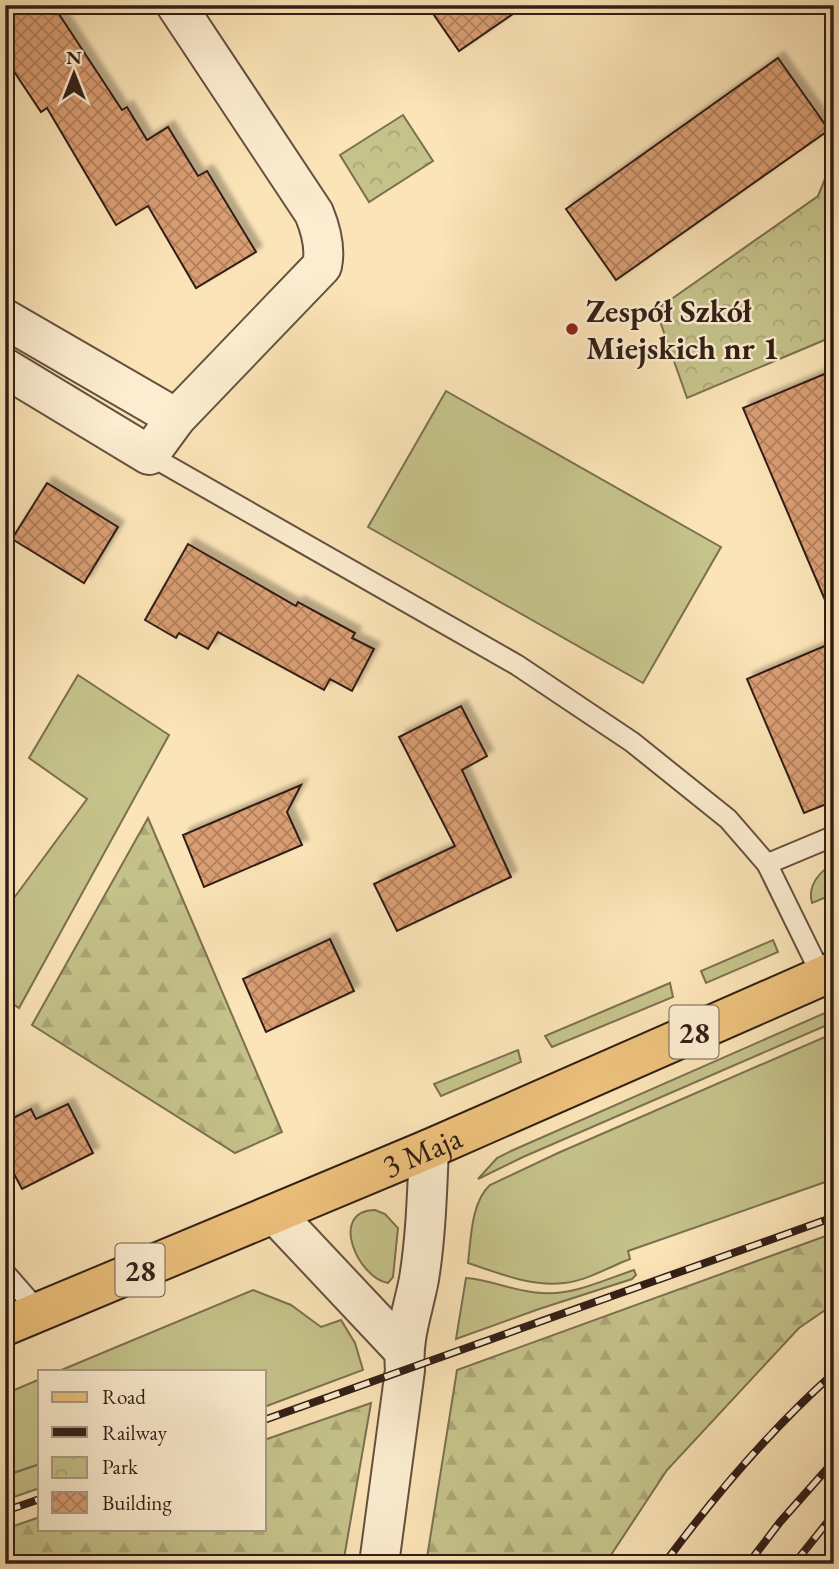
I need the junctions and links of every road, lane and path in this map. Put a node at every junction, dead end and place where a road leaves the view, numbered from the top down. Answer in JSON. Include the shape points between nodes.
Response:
{"nodes":[{"id":1,"x":176,"y":5,"type":"edge"},
{"id":2,"x":5,"y":319,"type":"edge"},
{"id":3,"x":5,"y":368,"type":"edge"},
{"id":4,"x":177,"y":418,"type":"junction"},
{"id":5,"x":149,"y":455,"type":"junction"},
{"id":6,"x":834,"y":836,"type":"edge"},
{"id":7,"x":767,"y":864,"type":"junction"},
{"id":8,"x":828,"y":974,"type":"edge"},
{"id":9,"x":429,"y":1149,"type":"junction"},
{"id":10,"x":275,"y":1214,"type":"junction"},
{"id":11,"x":5,"y":1273,"type":"edge"},
{"id":12,"x":22,"y":1319,"type":"edge"},
{"id":13,"x":403,"y":1350,"type":"junction"},
{"id":14,"x":379,"y":1564,"type":"edge"}],
"edges":[{"from":1,"to":4,"type":"street","via":[[314,213],[324,255],[316,275]]},
{"from":2,"to":4,"type":"street"},
{"from":3,"to":5,"type":"street"},
{"from":4,"to":5,"type":"street"},
{"from":5,"to":7,"type":"lane","via":[[573,701],[714,806]]},
{"from":6,"to":7,"type":"lane"},
{"from":7,"to":8,"type":"lane"},
{"from":8,"to":9,"type":"main road","name":"3 Maja","number":"28"},
{"from":9,"to":10,"type":"main road","name":"3 Maja","number":"28"},
{"from":9,"to":13,"type":"street","via":[[419,1280]]},
{"from":10,"to":12,"type":"main road","name":"3 Maja","number":"28"},
{"from":10,"to":13,"type":"street"},
{"from":11,"to":12,"type":"lane"},
{"from":13,"to":14,"type":"street","via":[[405,1370]]}]}
